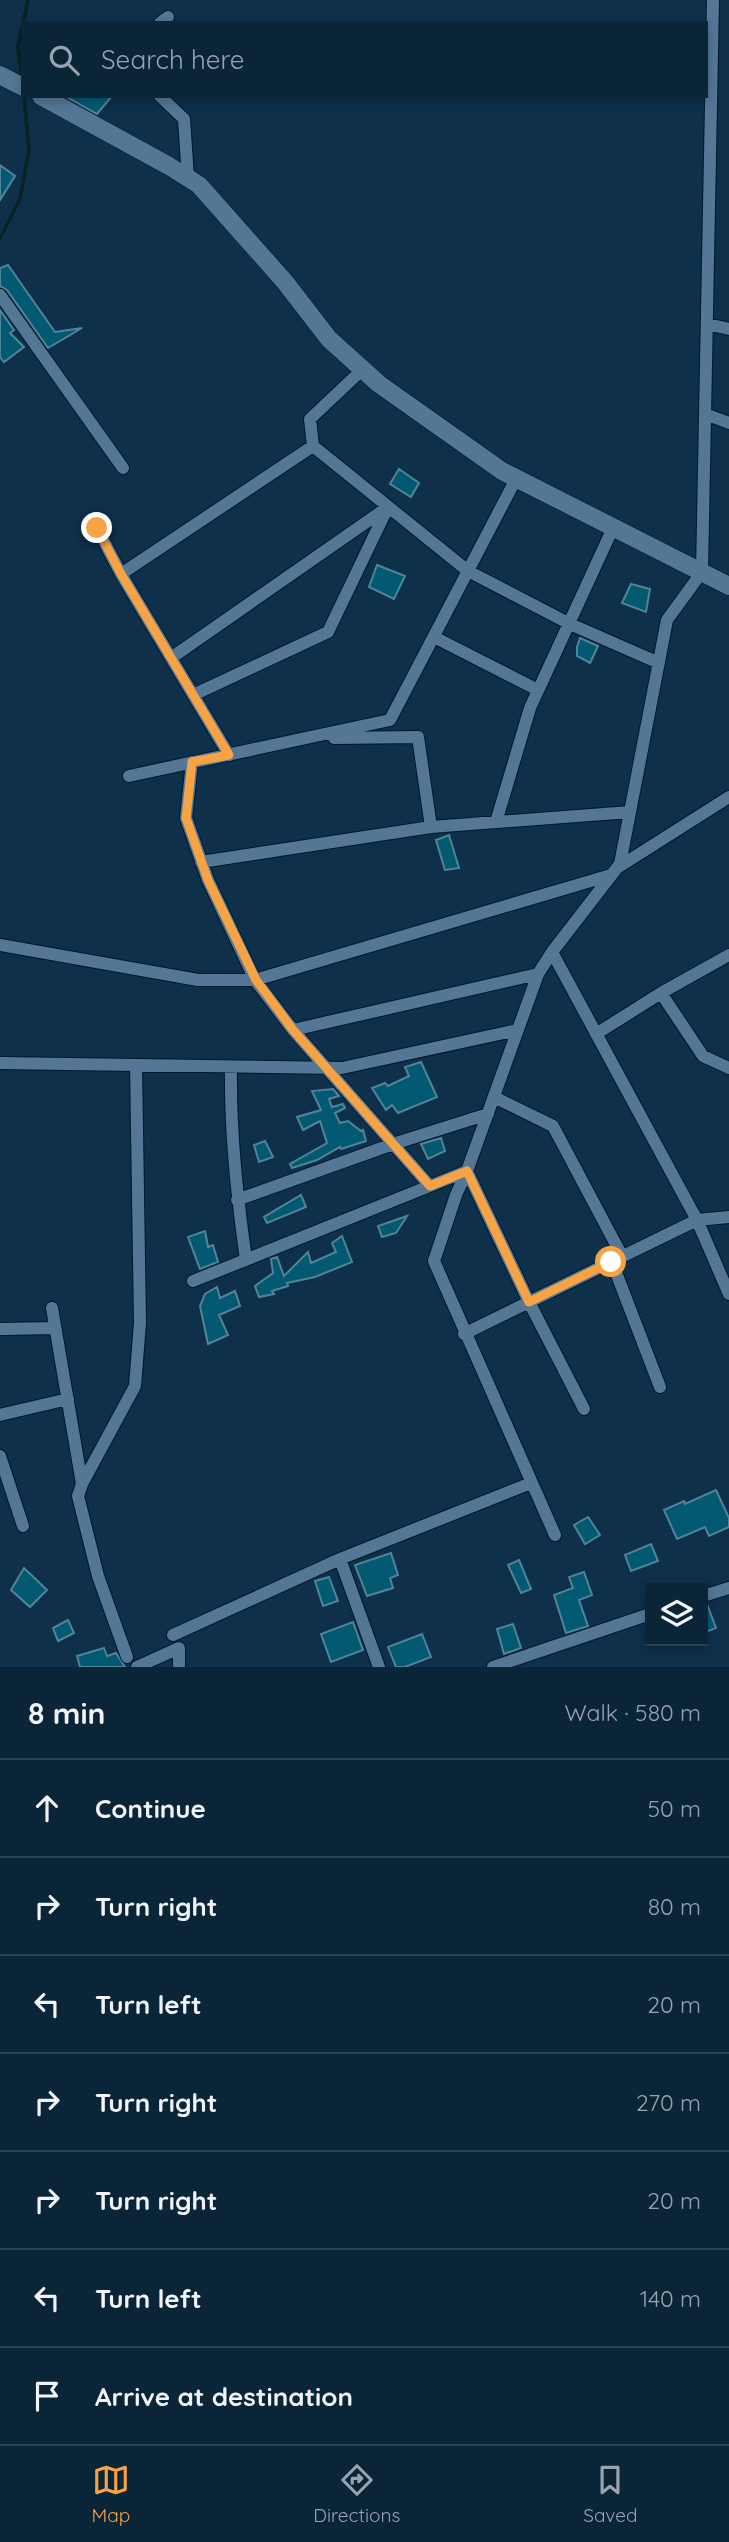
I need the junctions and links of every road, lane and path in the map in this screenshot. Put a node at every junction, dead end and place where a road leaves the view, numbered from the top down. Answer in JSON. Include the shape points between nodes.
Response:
{"nodes":[{"id":1,"x":713,"y":0,"type":"edge"},
{"id":2,"x":710,"y":31,"type":"edge"},
{"id":3,"x":0,"y":75,"type":"edge"},
{"id":4,"x":21,"y":86,"type":"edge"},
{"id":5,"x":45,"y":98,"type":"edge"},
{"id":6,"x":162,"y":98,"type":"edge"},
{"id":7,"x":188,"y":178,"type":"junction"},
{"id":8,"x":0,"y":295,"type":"edge"},
{"id":9,"x":707,"y":324,"type":"junction"},
{"id":10,"x":729,"y":329,"type":"edge"},
{"id":11,"x":363,"y":369,"type":"junction"},
{"id":12,"x":705,"y":414,"type":"junction"},
{"id":13,"x":729,"y":423,"type":"edge"},
{"id":14,"x":313,"y":446,"type":"junction"},
{"id":15,"x":124,"y":468,"type":"dead end"},
{"id":16,"x":516,"y":479,"type":"junction"},
{"id":17,"x":388,"y":507,"type":"junction"},
{"id":18,"x":97,"y":528,"type":"dead end"},
{"id":19,"x":613,"y":528,"type":"junction"},
{"id":20,"x":468,"y":571,"type":"junction"},
{"id":21,"x":702,"y":572,"type":"junction"},
{"id":22,"x":121,"y":574,"type":"junction"},
{"id":23,"x":729,"y":586,"type":"edge"},
{"id":24,"x":569,"y":623,"type":"junction"},
{"id":25,"x":434,"y":636,"type":"junction"},
{"id":26,"x":171,"y":658,"type":"junction"},
{"id":27,"x":659,"y":663,"type":"junction"},
{"id":28,"x":538,"y":690,"type":"junction"},
{"id":29,"x":193,"y":695,"type":"junction"},
{"id":30,"x":303,"y":739,"type":"junction"},
{"id":31,"x":229,"y":755,"type":"junction"},
{"id":32,"x":192,"y":762,"type":"junction"},
{"id":33,"x":129,"y":776,"type":"dead end"},
{"id":34,"x":729,"y":797,"type":"edge"},
{"id":35,"x":630,"y":812,"type":"junction"},
{"id":36,"x":496,"y":822,"type":"junction"},
{"id":37,"x":431,"y":827,"type":"junction"},
{"id":38,"x":201,"y":863,"type":"junction"},
{"id":39,"x":614,"y":872,"type":"junction"},
{"id":40,"x":0,"y":945,"type":"edge"},
{"id":41,"x":552,"y":952,"type":"junction"},
{"id":42,"x":729,"y":956,"type":"edge"},
{"id":43,"x":538,"y":974,"type":"junction"},
{"id":44,"x":256,"y":980,"type":"junction"},
{"id":45,"x":661,"y":993,"type":"junction"},
{"id":46,"x":293,"y":1030,"type":"junction"},
{"id":47,"x":518,"y":1030,"type":"junction"},
{"id":48,"x":596,"y":1034,"type":"junction"},
{"id":49,"x":0,"y":1063,"type":"edge"},
{"id":50,"x":136,"y":1065,"type":"junction"},
{"id":51,"x":231,"y":1067,"type":"junction"},
{"id":52,"x":327,"y":1068,"type":"junction"},
{"id":53,"x":729,"y":1068,"type":"edge"},
{"id":54,"x":494,"y":1097,"type":"junction"},
{"id":55,"x":488,"y":1114,"type":"junction"},
{"id":56,"x":393,"y":1144,"type":"junction"},
{"id":57,"x":467,"y":1171,"type":"junction"},
{"id":58,"x":430,"y":1186,"type":"junction"},
{"id":59,"x":237,"y":1200,"type":"junction"},
{"id":60,"x":729,"y":1217,"type":"edge"},
{"id":61,"x":697,"y":1220,"type":"junction"},
{"id":62,"x":246,"y":1259,"type":"junction"},
{"id":63,"x":617,"y":1259,"type":"junction"},
{"id":64,"x":193,"y":1281,"type":"dead end"},
{"id":65,"x":729,"y":1294,"type":"edge"},
{"id":66,"x":529,"y":1302,"type":"junction"},
{"id":67,"x":52,"y":1308,"type":"dead end"},
{"id":68,"x":55,"y":1328,"type":"junction"},
{"id":69,"x":0,"y":1329,"type":"edge"},
{"id":70,"x":464,"y":1334,"type":"junction"},
{"id":71,"x":660,"y":1387,"type":"dead end"},
{"id":72,"x":68,"y":1399,"type":"junction"},
{"id":73,"x":584,"y":1409,"type":"dead end"},
{"id":74,"x":0,"y":1415,"type":"edge"},
{"id":75,"x":0,"y":1456,"type":"edge"},
{"id":76,"x":531,"y":1483,"type":"junction"},
{"id":77,"x":82,"y":1484,"type":"junction"},
{"id":78,"x":23,"y":1526,"type":"dead end"},
{"id":79,"x":555,"y":1535,"type":"dead end"},
{"id":80,"x":340,"y":1559,"type":"junction"},
{"id":81,"x":729,"y":1588,"type":"edge"},
{"id":82,"x":708,"y":1594,"type":"edge"},
{"id":83,"x":645,"y":1616,"type":"edge"},
{"id":84,"x":173,"y":1635,"type":"dead end"},
{"id":85,"x":132,"y":1662,"type":"edge"},
{"id":86,"x":179,"y":1667,"type":"edge"},
{"id":87,"x":379,"y":1667,"type":"edge"},
{"id":88,"x":492,"y":1667,"type":"edge"}],
"edges":[{"from":1,"to":2,"type":"street"},
{"from":2,"to":9,"type":"street"},
{"from":3,"to":4,"type":"main road"},
{"from":5,"to":7,"type":"main road"},
{"from":6,"to":7,"type":"street","via":[[184,118]]},
{"from":7,"to":11,"type":"main road","via":[[285,282],[329,339]]},
{"from":8,"to":15,"type":"street"},
{"from":9,"to":10,"type":"street"},
{"from":9,"to":12,"type":"street"},
{"from":11,"to":14,"type":"street","via":[[310,419]]},
{"from":11,"to":16,"type":"main road"},
{"from":12,"to":13,"type":"street"},
{"from":12,"to":21,"type":"street"},
{"from":14,"to":17,"type":"street"},
{"from":14,"to":22,"type":"street"},
{"from":16,"to":19,"type":"main road"},
{"from":16,"to":20,"type":"street"},
{"from":17,"to":20,"type":"street"},
{"from":17,"to":26,"type":"street"},
{"from":17,"to":29,"type":"street","via":[[328,632]]},
{"from":18,"to":22,"type":"street"},
{"from":19,"to":21,"type":"main road"},
{"from":19,"to":24,"type":"street"},
{"from":20,"to":24,"type":"street"},
{"from":20,"to":25,"type":"street"},
{"from":21,"to":23,"type":"main road"},
{"from":21,"to":27,"type":"street","via":[[667,620]]},
{"from":22,"to":26,"type":"street"},
{"from":24,"to":27,"type":"street"},
{"from":24,"to":28,"type":"street"},
{"from":25,"to":28,"type":"street"},
{"from":25,"to":30,"type":"street","via":[[390,720]]},
{"from":26,"to":29,"type":"street"},
{"from":27,"to":35,"type":"street"},
{"from":28,"to":36,"type":"street"},
{"from":29,"to":31,"type":"street"},
{"from":30,"to":31,"type":"street"},
{"from":30,"to":37,"type":"street","via":[[418,737]]},
{"from":31,"to":32,"type":"street"},
{"from":32,"to":33,"type":"street"},
{"from":32,"to":38,"type":"street","via":[[186,818]]},
{"from":34,"to":39,"type":"street"},
{"from":35,"to":36,"type":"street"},
{"from":35,"to":39,"type":"street","via":[[620,864]]},
{"from":36,"to":37,"type":"street"},
{"from":37,"to":38,"type":"street"},
{"from":38,"to":44,"type":"street"},
{"from":39,"to":41,"type":"street"},
{"from":39,"to":44,"type":"street"},
{"from":40,"to":44,"type":"street","via":[[198,979]]},
{"from":41,"to":43,"type":"street"},
{"from":41,"to":48,"type":"street"},
{"from":42,"to":45,"type":"street"},
{"from":43,"to":46,"type":"street"},
{"from":43,"to":47,"type":"street"},
{"from":44,"to":46,"type":"street"},
{"from":45,"to":48,"type":"street"},
{"from":45,"to":53,"type":"street","via":[[704,1056]]},
{"from":46,"to":52,"type":"street"},
{"from":47,"to":52,"type":"street","via":[[342,1069]]},
{"from":47,"to":54,"type":"street"},
{"from":48,"to":61,"type":"street"},
{"from":49,"to":50,"type":"street"},
{"from":50,"to":51,"type":"street"},
{"from":50,"to":77,"type":"street","via":[[141,1323],[135,1386]]},
{"from":51,"to":52,"type":"street"},
{"from":51,"to":59,"type":"street"},
{"from":52,"to":56,"type":"street"},
{"from":54,"to":55,"type":"street"},
{"from":54,"to":63,"type":"street","via":[[553,1126]]},
{"from":55,"to":56,"type":"street"},
{"from":55,"to":57,"type":"street"},
{"from":56,"to":58,"type":"street"},
{"from":56,"to":59,"type":"street"},
{"from":57,"to":58,"type":"street"},
{"from":57,"to":66,"type":"street"},
{"from":57,"to":70,"type":"street","via":[[434,1261]]},
{"from":58,"to":62,"type":"street"},
{"from":59,"to":62,"type":"street"},
{"from":60,"to":61,"type":"street"},
{"from":61,"to":63,"type":"street"},
{"from":61,"to":65,"type":"street"},
{"from":62,"to":64,"type":"street"},
{"from":63,"to":66,"type":"street"},
{"from":63,"to":71,"type":"street"},
{"from":66,"to":70,"type":"street"},
{"from":66,"to":73,"type":"street"},
{"from":67,"to":68,"type":"street"},
{"from":68,"to":69,"type":"street"},
{"from":68,"to":72,"type":"street"},
{"from":70,"to":76,"type":"street"},
{"from":72,"to":74,"type":"street"},
{"from":72,"to":77,"type":"street"},
{"from":75,"to":78,"type":"street"},
{"from":76,"to":79,"type":"street"},
{"from":76,"to":80,"type":"street"},
{"from":77,"to":85,"type":"street","via":[[78,1496],[98,1576]]},
{"from":80,"to":84,"type":"street"},
{"from":80,"to":87,"type":"street"},
{"from":81,"to":82,"type":"street"},
{"from":83,"to":88,"type":"street"},
{"from":85,"to":86,"type":"street","via":[[178,1647]]}]}
